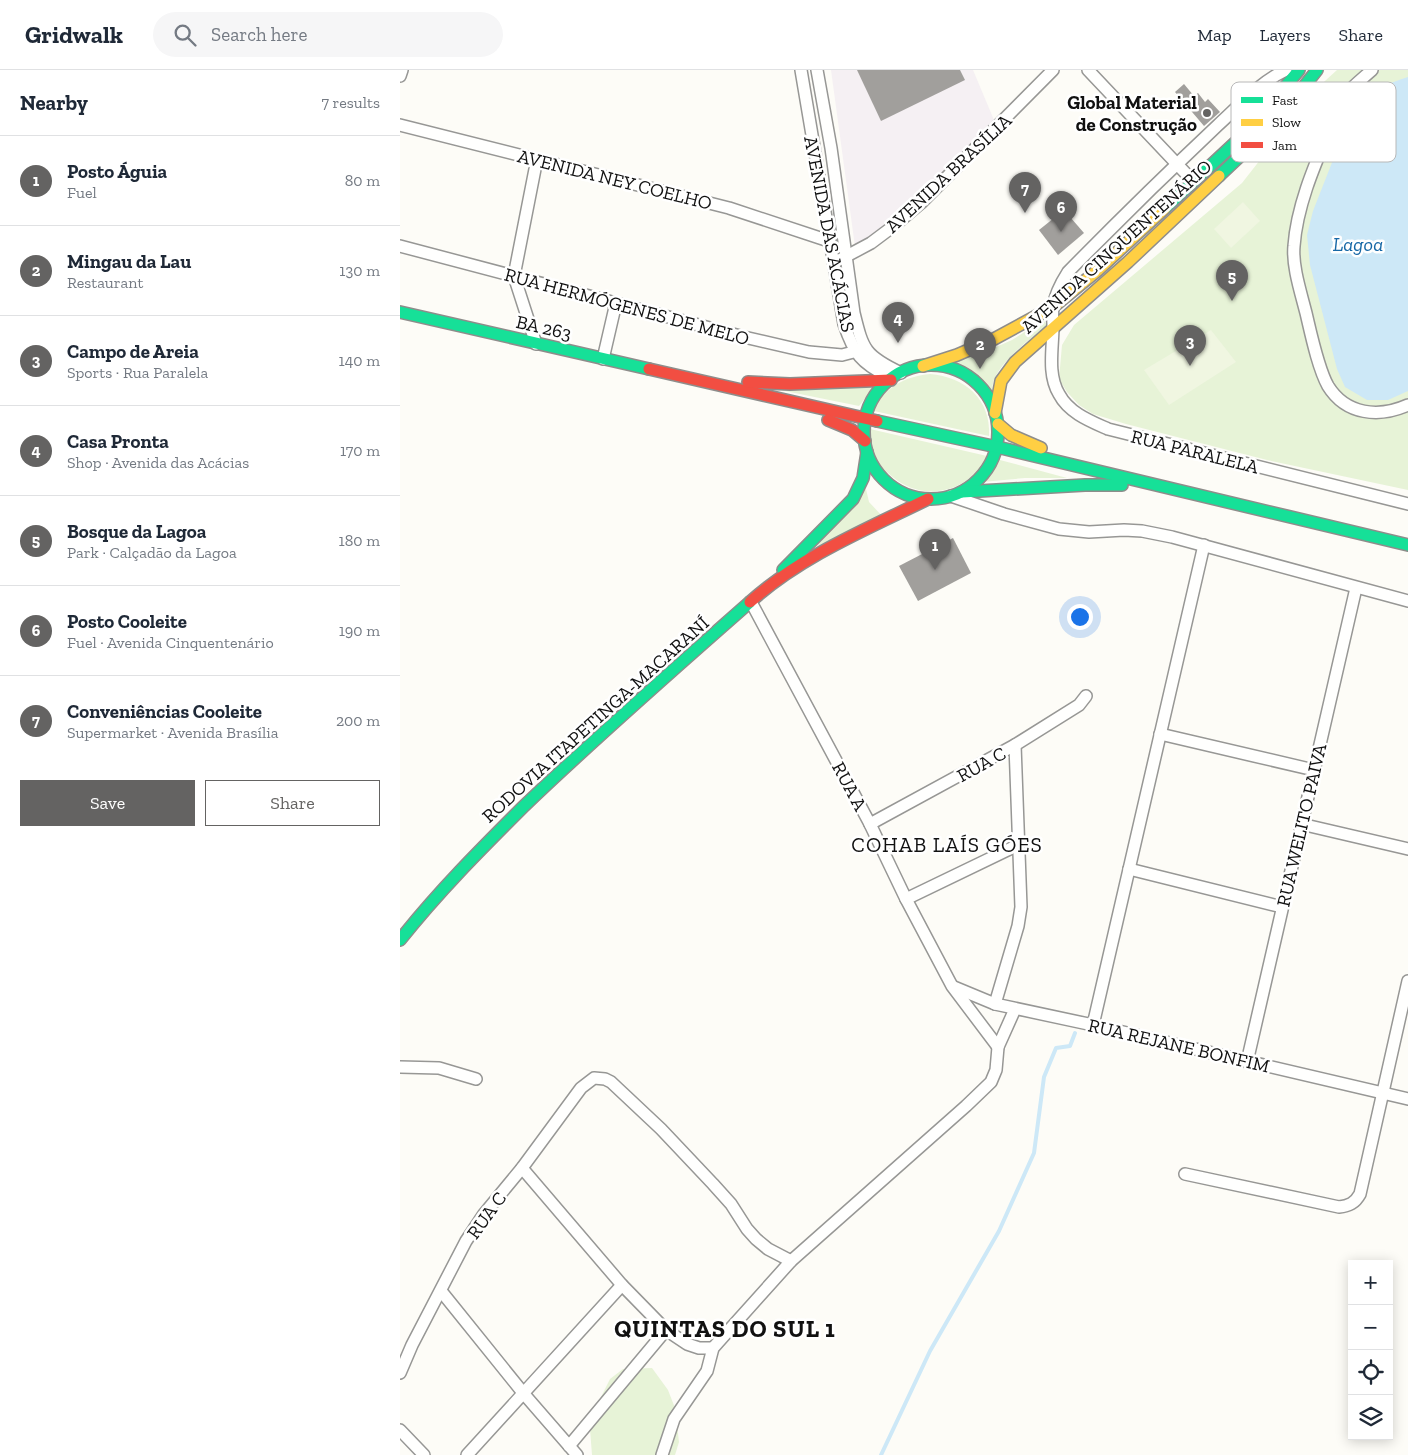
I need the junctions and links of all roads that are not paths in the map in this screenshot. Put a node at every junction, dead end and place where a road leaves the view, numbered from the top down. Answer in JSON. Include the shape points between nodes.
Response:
{"nodes":[{"id":1,"x":402,"y":70,"type":"edge"},
{"id":2,"x":801,"y":70,"type":"edge"},
{"id":3,"x":817,"y":70,"type":"edge"},
{"id":4,"x":1053,"y":70,"type":"edge"},
{"id":5,"x":1088,"y":70,"type":"edge"},
{"id":6,"x":1286,"y":70,"type":"edge"},
{"id":7,"x":1298,"y":70,"type":"edge"},
{"id":8,"x":1317,"y":70,"type":"edge"},
{"id":9,"x":1372,"y":70,"type":"edge"},
{"id":10,"x":400,"y":76,"type":"edge"},
{"id":11,"x":1266,"y":82,"type":"edge"},
{"id":12,"x":1289,"y":82,"type":"edge"},
{"id":13,"x":1307,"y":82,"type":"edge"},
{"id":14,"x":1360,"y":82,"type":"edge"},
{"id":15,"x":1231,"y":114,"type":"edge"},
{"id":16,"x":400,"y":125,"type":"edge"},
{"id":17,"x":1231,"y":146,"type":"edge"},
{"id":18,"x":537,"y":160,"type":"junction"},
{"id":19,"x":1234,"y":162,"type":"edge"},
{"id":20,"x":1316,"y":162,"type":"edge"},
{"id":21,"x":1176,"y":164,"type":"junction"},
{"id":22,"x":1193,"y":181,"type":"junction"},
{"id":23,"x":829,"y":241,"type":"junction"},
{"id":24,"x":400,"y":246,"type":"edge"},
{"id":25,"x":846,"y":258,"type":"junction"},
{"id":26,"x":832,"y":262,"type":"junction"},
{"id":27,"x":514,"y":276,"type":"junction"},
{"id":28,"x":616,"y":303,"type":"junction"},
{"id":29,"x":1053,"y":307,"type":"junction"},
{"id":30,"x":400,"y":312,"type":"edge"},
{"id":31,"x":1053,"y":327,"type":"junction"},
{"id":32,"x":536,"y":344,"type":"junction"},
{"id":33,"x":860,"y":351,"type":"junction"},
{"id":34,"x":603,"y":359,"type":"junction"},
{"id":35,"x":923,"y":366,"type":"junction"},
{"id":36,"x":680,"y":376,"type":"junction"},
{"id":37,"x":895,"y":377,"type":"junction"},
{"id":38,"x":1408,"y":405,"type":"edge"},
{"id":39,"x":997,"y":418,"type":"junction"},
{"id":40,"x":866,"y":419,"type":"junction"},
{"id":41,"x":866,"y":447,"type":"junction"},
{"id":42,"x":997,"y":447,"type":"junction"},
{"id":43,"x":1162,"y":486,"type":"junction"},
{"id":44,"x":957,"y":494,"type":"junction"},
{"id":45,"x":928,"y":499,"type":"junction"},
{"id":46,"x":1408,"y":504,"type":"edge"},
{"id":47,"x":1204,"y":545,"type":"junction"},
{"id":48,"x":1408,"y":545,"type":"edge"},
{"id":49,"x":768,"y":586,"type":"junction"},
{"id":50,"x":1356,"y":588,"type":"junction"},
{"id":51,"x":1408,"y":601,"type":"edge"},
{"id":52,"x":751,"y":602,"type":"junction"},
{"id":53,"x":1086,"y":696,"type":"dead end"},
{"id":54,"x":1160,"y":734,"type":"junction"},
{"id":55,"x":1015,"y":745,"type":"junction"},
{"id":56,"x":1314,"y":770,"type":"junction"},
{"id":57,"x":870,"y":824,"type":"junction"},
{"id":58,"x":1302,"y":824,"type":"junction"},
{"id":59,"x":1018,"y":845,"type":"junction"},
{"id":60,"x":1408,"y":849,"type":"edge"},
{"id":61,"x":1129,"y":869,"type":"junction"},
{"id":62,"x":906,"y":899,"type":"junction"},
{"id":63,"x":1282,"y":907,"type":"junction"},
{"id":64,"x":400,"y":940,"type":"edge"},
{"id":65,"x":1408,"y":982,"type":"edge"},
{"id":66,"x":952,"y":986,"type":"junction"},
{"id":67,"x":995,"y":1004,"type":"junction"},
{"id":68,"x":1015,"y":1009,"type":"junction"},
{"id":69,"x":1093,"y":1025,"type":"junction"},
{"id":70,"x":998,"y":1047,"type":"junction"},
{"id":71,"x":1247,"y":1062,"type":"junction"},
{"id":72,"x":400,"y":1067,"type":"edge"},
{"id":73,"x":476,"y":1079,"type":"dead end"},
{"id":74,"x":1383,"y":1092,"type":"junction"},
{"id":75,"x":1408,"y":1099,"type":"edge"},
{"id":76,"x":522,"y":1168,"type":"junction"},
{"id":77,"x":1185,"y":1174,"type":"dead end"},
{"id":78,"x":791,"y":1261,"type":"junction"},
{"id":79,"x":622,"y":1285,"type":"junction"},
{"id":80,"x":441,"y":1291,"type":"junction"},
{"id":81,"x":666,"y":1330,"type":"junction"},
{"id":82,"x":713,"y":1348,"type":"junction"},
{"id":83,"x":400,"y":1373,"type":"edge"},
{"id":84,"x":524,"y":1394,"type":"junction"},
{"id":85,"x":400,"y":1430,"type":"edge"},
{"id":86,"x":573,"y":1451,"type":"edge"},
{"id":87,"x":424,"y":1455,"type":"edge"},
{"id":88,"x":467,"y":1455,"type":"edge"},
{"id":89,"x":662,"y":1455,"type":"edge"}],
"edges":[{"from":1,"to":10,"type":"street"},
{"from":2,"to":23,"type":"street","name":"AVENIDA DAS ACÁCIAS"},
{"from":3,"to":25,"type":"street","name":"AVENIDA DAS ACÁCIAS"},
{"from":4,"to":25,"type":"street","name":"AVENIDA BRASÍLIA","via":[[920,204]]},
{"from":5,"to":21,"type":"street"},
{"from":6,"to":11,"type":"street","name":"RUA PARALELA"},
{"from":7,"to":12,"type":"main road","name":"AVENIDA CINQUENTENÁRIO"},
{"from":8,"to":13,"type":"main road","name":"AVENIDA CINQUENTENÁRIO"},
{"from":9,"to":14,"type":"street"},
{"from":15,"to":21,"type":"street","name":"RUA PARALELA"},
{"from":16,"to":18,"type":"street","name":"AVENIDA NEY COELHO"},
{"from":17,"to":22,"type":"main road","name":"AVENIDA CINQUENTENÁRIO"},
{"from":18,"to":23,"type":"street","name":"AVENIDA NEY COELHO","via":[[729,208]]},
{"from":18,"to":27,"type":"street"},
{"from":19,"to":31,"type":"main road","name":"AVENIDA CINQUENTENÁRIO","via":[[1128,262]]},
{"from":20,"to":38,"type":"street","via":[[1300,211],[1293,248],[1316,352],[1328,385],[1343,403],[1363,412],[1382,412]]},
{"from":21,"to":22,"type":"street"},
{"from":21,"to":29,"type":"street","name":"RUA PARALELA","via":[[1068,272]]},
{"from":22,"to":29,"type":"main road","name":"AVENIDA CINQUENTENÁRIO","via":[[1098,270]]},
{"from":23,"to":26,"type":"street","name":"AVENIDA DAS ACÁCIAS"},
{"from":24,"to":27,"type":"street","name":"RUA HERMÓGENES DE MELO"},
{"from":25,"to":26,"type":"street","name":"AVENIDA BRASÍLIA"},
{"from":25,"to":33,"type":"street","name":"AVENIDA DAS ACÁCIAS","via":[[861,339]]},
{"from":26,"to":33,"type":"street","name":"AVENIDA DAS ACÁCIAS","via":[[844,324]]},
{"from":27,"to":28,"type":"street","name":"RUA HERMÓGENES DE MELO"},
{"from":27,"to":32,"type":"street"},
{"from":28,"to":33,"type":"street","name":"RUA HERMÓGENES DE MELO","via":[[809,352],[842,355]]},
{"from":28,"to":34,"type":"street"},
{"from":29,"to":31,"type":"street","name":"RUA PARALELA"},
{"from":29,"to":35,"type":"main road","name":"AVENIDA CINQUENTENÁRIO","via":[[994,339]]},
{"from":30,"to":32,"type":"main road","name":"BA 263"},
{"from":31,"to":39,"type":"main road","name":"AVENIDA CINQUENTENÁRIO","via":[[1006,372],[999,387]]},
{"from":31,"to":46,"type":"street","name":"RUA PARALELA","via":[[1053,379],[1059,395],[1070,408],[1088,420],[1134,436]]},
{"from":32,"to":34,"type":"main road","name":"BA 263"},
{"from":33,"to":37,"type":"street","name":"AVENIDA DAS ACÁCIAS"},
{"from":34,"to":36,"type":"main road","name":"BA 263"},
{"from":35,"to":37,"type":"main road","name":"AVENIDA CINQUENTENÁRIO"},
{"from":35,"to":39,"type":"main road","via":[[946,368],[968,376],[984,392]]},
{"from":36,"to":37,"type":"main road","name":"AVENIDA CINQUENTENÁRIO","via":[[790,384]]},
{"from":36,"to":40,"type":"main road"},
{"from":36,"to":41,"type":"main road","via":[[826,419],[852,430]]},
{"from":37,"to":40,"type":"main road","via":[[875,397]]},
{"from":39,"to":42,"type":"main road","name":"AVENIDA CINQUENTENÁRIO"},
{"from":39,"to":43,"type":"main road","via":[[1011,434],[1033,446]]},
{"from":40,"to":41,"type":"main road"},
{"from":40,"to":42,"type":"main road"},
{"from":41,"to":45,"type":"main road","via":[[878,473],[895,489]]},
{"from":41,"to":49,"type":"main road","via":[[863,478],[853,499]]},
{"from":42,"to":43,"type":"main road"},
{"from":42,"to":44,"type":"main road","via":[[988,468],[976,482]]},
{"from":43,"to":44,"type":"main road","via":[[1085,485]]},
{"from":43,"to":48,"type":"main road"},
{"from":44,"to":45,"type":"main road"},
{"from":44,"to":47,"type":"street","via":[[1004,514],[1073,532],[1142,531]]},
{"from":45,"to":49,"type":"main road","name":"RODOVIA ITAPETINGA-MACARANÍ","via":[[833,546]]},
{"from":47,"to":50,"type":"street"},
{"from":47,"to":54,"type":"street"},
{"from":49,"to":52,"type":"main road","name":"RODOVIA ITAPETINGA-MACARANÍ"},
{"from":50,"to":51,"type":"street"},
{"from":50,"to":56,"type":"street","name":"RUA WELITO PAIVA"},
{"from":52,"to":57,"type":"street","name":"RUA A"},
{"from":52,"to":64,"type":"main road","name":"RODOVIA ITAPETINGA-MACARANÍ","via":[[581,751],[528,802],[467,862]]},
{"from":53,"to":55,"type":"street","name":"RUA C","via":[[1079,705]]},
{"from":54,"to":56,"type":"street"},
{"from":54,"to":61,"type":"street"},
{"from":55,"to":57,"type":"street","name":"RUA C"},
{"from":55,"to":59,"type":"street"},
{"from":56,"to":58,"type":"street","name":"RUA WELITO PAIVA"},
{"from":57,"to":62,"type":"street","name":"RUA A"},
{"from":58,"to":60,"type":"street"},
{"from":58,"to":63,"type":"street","name":"RUA WELITO PAIVA"},
{"from":59,"to":62,"type":"street"},
{"from":59,"to":67,"type":"street","via":[[1021,907]]},
{"from":61,"to":63,"type":"street"},
{"from":61,"to":69,"type":"street"},
{"from":62,"to":66,"type":"street","name":"RUA A"},
{"from":63,"to":71,"type":"street","name":"RUA WELITO PAIVA"},
{"from":65,"to":74,"type":"street"},
{"from":66,"to":67,"type":"street","name":"RUA REJANE BONFIM"},
{"from":66,"to":70,"type":"street","name":"RUA A"},
{"from":67,"to":68,"type":"street","name":"RUA REJANE BONFIM"},
{"from":68,"to":69,"type":"street","name":"RUA REJANE BONFIM"},
{"from":68,"to":70,"type":"street"},
{"from":69,"to":71,"type":"street","name":"RUA REJANE BONFIM"},
{"from":70,"to":78,"type":"street","via":[[996,1070],[983,1091]]},
{"from":71,"to":74,"type":"street","name":"RUA REJANE BONFIM"},
{"from":72,"to":73,"type":"street","via":[[439,1068]]},
{"from":74,"to":75,"type":"street","name":"RUA REJANE BONFIM"},
{"from":74,"to":77,"type":"street","via":[[1360,1194],[1347,1207]]},
{"from":76,"to":78,"type":"street","name":"RUA C","via":[[581,1088],[599,1077],[611,1082],[674,1143],[731,1204],[756,1239]]},
{"from":76,"to":79,"type":"street"},
{"from":76,"to":80,"type":"street","name":"RUA C","via":[[466,1241]]},
{"from":78,"to":82,"type":"street"},
{"from":79,"to":81,"type":"street"},
{"from":79,"to":84,"type":"street"},
{"from":80,"to":83,"type":"street","name":"RUA C"},
{"from":80,"to":84,"type":"street"},
{"from":81,"to":82,"type":"street","via":[[687,1344]]},
{"from":81,"to":86,"type":"street"},
{"from":82,"to":89,"type":"street","via":[[708,1371],[674,1419]]},
{"from":84,"to":86,"type":"street"},
{"from":84,"to":88,"type":"street"},
{"from":85,"to":87,"type":"street"}]}
